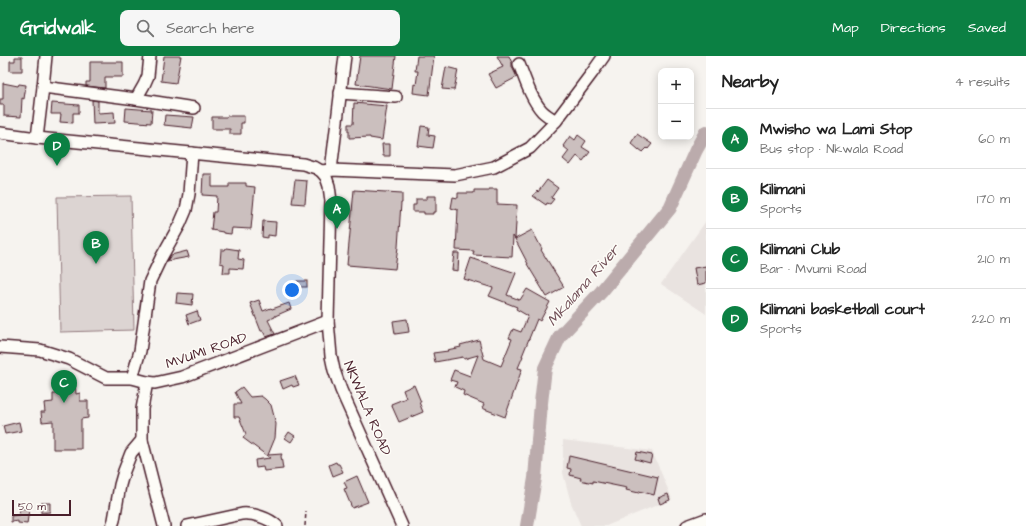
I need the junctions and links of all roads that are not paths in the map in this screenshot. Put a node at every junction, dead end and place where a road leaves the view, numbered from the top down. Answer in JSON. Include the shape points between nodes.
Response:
{"nodes":[{"id":1,"x":46,"y":56,"type":"edge"},
{"id":2,"x":150,"y":56,"type":"edge"},
{"id":3,"x":345,"y":56,"type":"edge"},
{"id":4,"x":604,"y":56,"type":"edge"},
{"id":5,"x":520,"y":64,"type":"dead end"},
{"id":6,"x":148,"y":76,"type":"junction"},
{"id":7,"x":43,"y":86,"type":"junction"},
{"id":8,"x":340,"y":93,"type":"junction"},
{"id":9,"x":396,"y":96,"type":"dead end"},
{"id":10,"x":136,"y":99,"type":"junction"},
{"id":11,"x":158,"y":102,"type":"junction"},
{"id":12,"x":194,"y":108,"type":"dead end"},
{"id":13,"x":556,"y":121,"type":"junction"},
{"id":14,"x":0,"y":133,"type":"edge"},
{"id":15,"x":36,"y":138,"type":"junction"},
{"id":16,"x":192,"y":153,"type":"junction"},
{"id":17,"x":326,"y":173,"type":"junction"},
{"id":18,"x":328,"y":321,"type":"junction"},
{"id":19,"x":0,"y":347,"type":"edge"},
{"id":20,"x":132,"y":378,"type":"junction"},
{"id":21,"x":147,"y":382,"type":"junction"},
{"id":22,"x":142,"y":440,"type":"junction"},
{"id":23,"x":706,"y":519,"type":"edge"},
{"id":24,"x":112,"y":526,"type":"edge"},
{"id":25,"x":164,"y":526,"type":"edge"},
{"id":26,"x":187,"y":526,"type":"edge"},
{"id":27,"x":277,"y":526,"type":"edge"},
{"id":28,"x":402,"y":526,"type":"edge"},
{"id":29,"x":686,"y":526,"type":"edge"}],
"edges":[{"from":1,"to":7,"type":"street"},
{"from":2,"to":6,"type":"street"},
{"from":3,"to":8,"type":"street","name":"NKWALA ROAD"},
{"from":4,"to":13,"type":"street"},
{"from":5,"to":13,"type":"street","via":[[528,89],[542,111]]},
{"from":6,"to":10,"type":"street"},
{"from":6,"to":11,"type":"street","via":[[150,90]]},
{"from":7,"to":10,"type":"street"},
{"from":7,"to":15,"type":"street"},
{"from":8,"to":9,"type":"street"},
{"from":8,"to":17,"type":"street","name":"NKWALA ROAD"},
{"from":10,"to":11,"type":"street"},
{"from":11,"to":12,"type":"street"},
{"from":13,"to":17,"type":"street","via":[[530,148],[494,167],[455,175]]},
{"from":14,"to":15,"type":"street"},
{"from":15,"to":16,"type":"street"},
{"from":16,"to":17,"type":"street","via":[[303,164]]},
{"from":16,"to":20,"type":"street","via":[[186,210],[150,281],[140,351]]},
{"from":17,"to":18,"type":"street","name":"NKWALA ROAD","via":[[331,201]]},
{"from":18,"to":21,"type":"street","name":"MVUMI ROAD","via":[[182,377],[155,383]]},
{"from":18,"to":28,"type":"street","name":"NKWALA ROAD","via":[[331,356],[341,390]]},
{"from":19,"to":20,"type":"street","name":"MVUMI ROAD","via":[[40,350],[68,359],[106,378]]},
{"from":20,"to":21,"type":"street","name":"MVUMI ROAD"},
{"from":21,"to":22,"type":"street","via":[[142,409]]},
{"from":22,"to":24,"type":"street","via":[[131,453],[127,463]]},
{"from":22,"to":25,"type":"street"},
{"from":23,"to":29,"type":"street"},
{"from":26,"to":27,"type":"street","via":[[248,513],[271,521]]}]}
